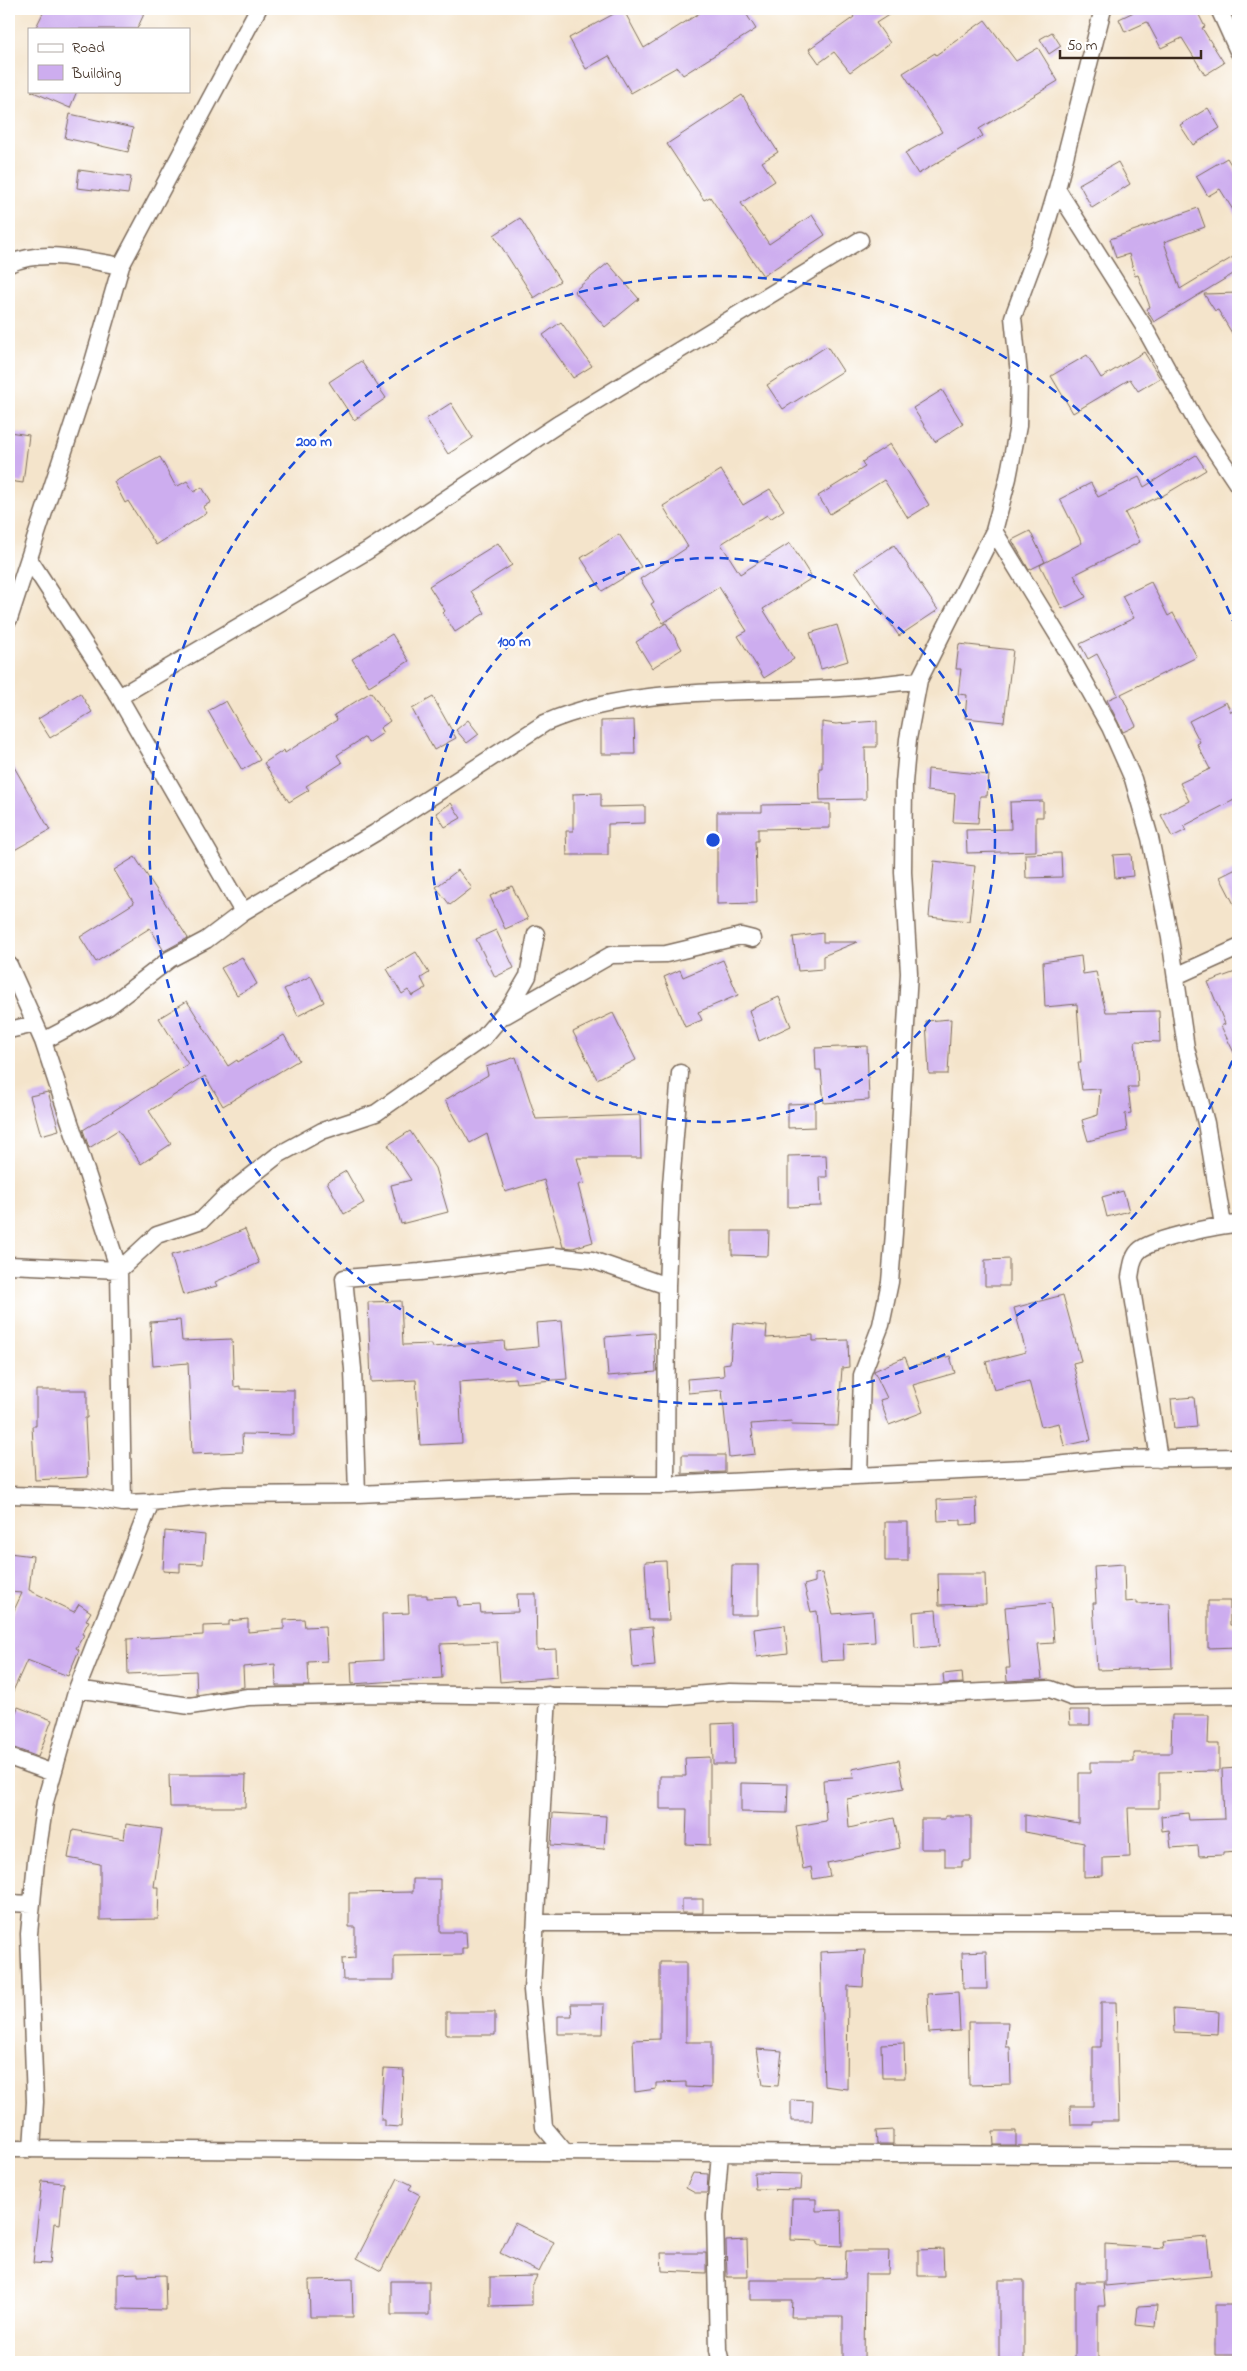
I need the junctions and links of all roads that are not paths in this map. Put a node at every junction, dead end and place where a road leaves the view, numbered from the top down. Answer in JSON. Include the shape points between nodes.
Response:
{"nodes":[{"id":1,"x":258,"y":9,"type":"edge"},
{"id":2,"x":1103,"y":9,"type":"edge"},
{"id":3,"x":1219,"y":9,"type":"edge"},
{"id":4,"x":1238,"y":51,"type":"edge"},
{"id":5,"x":1057,"y":189,"type":"junction"},
{"id":6,"x":860,"y":240,"type":"dead end"},
{"id":7,"x":9,"y":264,"type":"edge"},
{"id":8,"x":121,"y":266,"type":"junction"},
{"id":9,"x":1238,"y":485,"type":"edge"},
{"id":10,"x":994,"y":531,"type":"junction"},
{"id":11,"x":29,"y":559,"type":"junction"},
{"id":12,"x":9,"y":618,"type":"edge"},
{"id":13,"x":919,"y":680,"type":"junction"},
{"id":14,"x":119,"y":696,"type":"junction"},
{"id":15,"x":244,"y":912,"type":"junction"},
{"id":16,"x":536,"y":934,"type":"dead end"},
{"id":17,"x":753,"y":939,"type":"dead end"},
{"id":18,"x":1238,"y":948,"type":"edge"},
{"id":19,"x":9,"y":965,"type":"edge"},
{"id":20,"x":1176,"y":976,"type":"junction"},
{"id":21,"x":499,"y":1018,"type":"junction"},
{"id":22,"x":35,"y":1024,"type":"junction"},
{"id":23,"x":9,"y":1030,"type":"edge"},
{"id":24,"x":43,"y":1042,"type":"junction"},
{"id":25,"x":680,"y":1073,"type":"dead end"},
{"id":26,"x":1230,"y":1224,"type":"edge"},
{"id":27,"x":9,"y":1265,"type":"edge"},
{"id":28,"x":119,"y":1270,"type":"junction"},
{"id":29,"x":667,"y":1286,"type":"junction"},
{"id":30,"x":1238,"y":1457,"type":"edge"},
{"id":31,"x":1159,"y":1459,"type":"junction"},
{"id":32,"x":859,"y":1476,"type":"junction"},
{"id":33,"x":666,"y":1485,"type":"junction"},
{"id":34,"x":357,"y":1494,"type":"junction"},
{"id":35,"x":9,"y":1495,"type":"edge"},
{"id":36,"x":151,"y":1502,"type":"junction"},
{"id":37,"x":123,"y":1503,"type":"junction"},
{"id":38,"x":77,"y":1689,"type":"junction"},
{"id":39,"x":548,"y":1695,"type":"junction"},
{"id":40,"x":1238,"y":1695,"type":"edge"},
{"id":41,"x":9,"y":1757,"type":"edge"},
{"id":42,"x":53,"y":1774,"type":"junction"},
{"id":43,"x":9,"y":1903,"type":"edge"},
{"id":44,"x":32,"y":1904,"type":"junction"},
{"id":45,"x":536,"y":1923,"type":"junction"},
{"id":46,"x":1238,"y":1923,"type":"edge"},
{"id":47,"x":32,"y":2148,"type":"junction"},
{"id":48,"x":9,"y":2149,"type":"edge"},
{"id":49,"x":565,"y":2152,"type":"junction"},
{"id":50,"x":720,"y":2153,"type":"junction"},
{"id":51,"x":1238,"y":2156,"type":"edge"},
{"id":52,"x":721,"y":2362,"type":"edge"}],
"edges":[{"from":1,"to":8,"type":"street"},
{"from":2,"to":5,"type":"street"},
{"from":3,"to":4,"type":"street"},
{"from":5,"to":9,"type":"street","via":[[1143,325],[1198,425]]},
{"from":5,"to":10,"type":"street","via":[[1013,316],[1019,374],[1018,426]]},
{"from":6,"to":14,"type":"street","via":[[560,423],[367,551]]},
{"from":7,"to":8,"type":"street","via":[[22,258],[52,255]]},
{"from":8,"to":11,"type":"street","via":[[94,362]]},
{"from":10,"to":13,"type":"street"},
{"from":10,"to":20,"type":"street","via":[[1110,727],[1133,779],[1150,838]]},
{"from":11,"to":12,"type":"street"},
{"from":11,"to":14,"type":"street"},
{"from":13,"to":15,"type":"street","via":[[649,698],[564,714],[530,732]]},
{"from":13,"to":32,"type":"street","via":[[904,783],[903,872],[909,974],[894,1233],[890,1282],[881,1324],[862,1375]]},
{"from":14,"to":15,"type":"street"},
{"from":15,"to":24,"type":"street","via":[[206,940],[170,959],[108,1007]]},
{"from":16,"to":21,"type":"street","via":[[528,976]]},
{"from":17,"to":21,"type":"street","via":[[741,936],[666,954],[611,954]]},
{"from":18,"to":20,"type":"street"},
{"from":19,"to":22,"type":"street"},
{"from":20,"to":26,"type":"street","via":[[1186,1048]]},
{"from":21,"to":28,"type":"street","via":[[483,1038],[376,1113],[322,1131],[278,1155],[227,1195],[202,1220],[157,1234]]},
{"from":22,"to":23,"type":"street"},
{"from":22,"to":24,"type":"street"},
{"from":24,"to":28,"type":"street"},
{"from":25,"to":29,"type":"street","via":[[670,1185]]},
{"from":26,"to":31,"type":"street","via":[[1204,1228],[1142,1249],[1133,1258],[1130,1277]]},
{"from":27,"to":28,"type":"street"},
{"from":28,"to":37,"type":"street"},
{"from":29,"to":33,"type":"street"},
{"from":29,"to":34,"type":"street","via":[[592,1260],[554,1256],[344,1278],[353,1368]]},
{"from":30,"to":31,"type":"street"},
{"from":31,"to":32,"type":"street","via":[[1114,1459],[1026,1468]]},
{"from":32,"to":33,"type":"street"},
{"from":33,"to":34,"type":"street"},
{"from":34,"to":36,"type":"street","via":[[224,1495]]},
{"from":35,"to":37,"type":"street","via":[[87,1496]]},
{"from":36,"to":37,"type":"street"},
{"from":36,"to":38,"type":"street"},
{"from":38,"to":39,"type":"street","via":[[190,1706],[248,1697]]},
{"from":38,"to":42,"type":"street"},
{"from":39,"to":40,"type":"street","via":[[669,1697],[729,1692],[914,1695],[1050,1689],[1071,1697]]},
{"from":39,"to":45,"type":"street"},
{"from":41,"to":42,"type":"street"},
{"from":42,"to":44,"type":"street","via":[[45,1802]]},
{"from":43,"to":44,"type":"street"},
{"from":44,"to":47,"type":"street","via":[[29,1966],[35,2102]]},
{"from":45,"to":46,"type":"street"},
{"from":45,"to":49,"type":"street","via":[[532,1990],[544,2127]]},
{"from":47,"to":48,"type":"street"},
{"from":47,"to":49,"type":"street"},
{"from":49,"to":50,"type":"street"},
{"from":50,"to":51,"type":"street"},
{"from":50,"to":52,"type":"street","via":[[715,2216],[718,2350]]}]}
